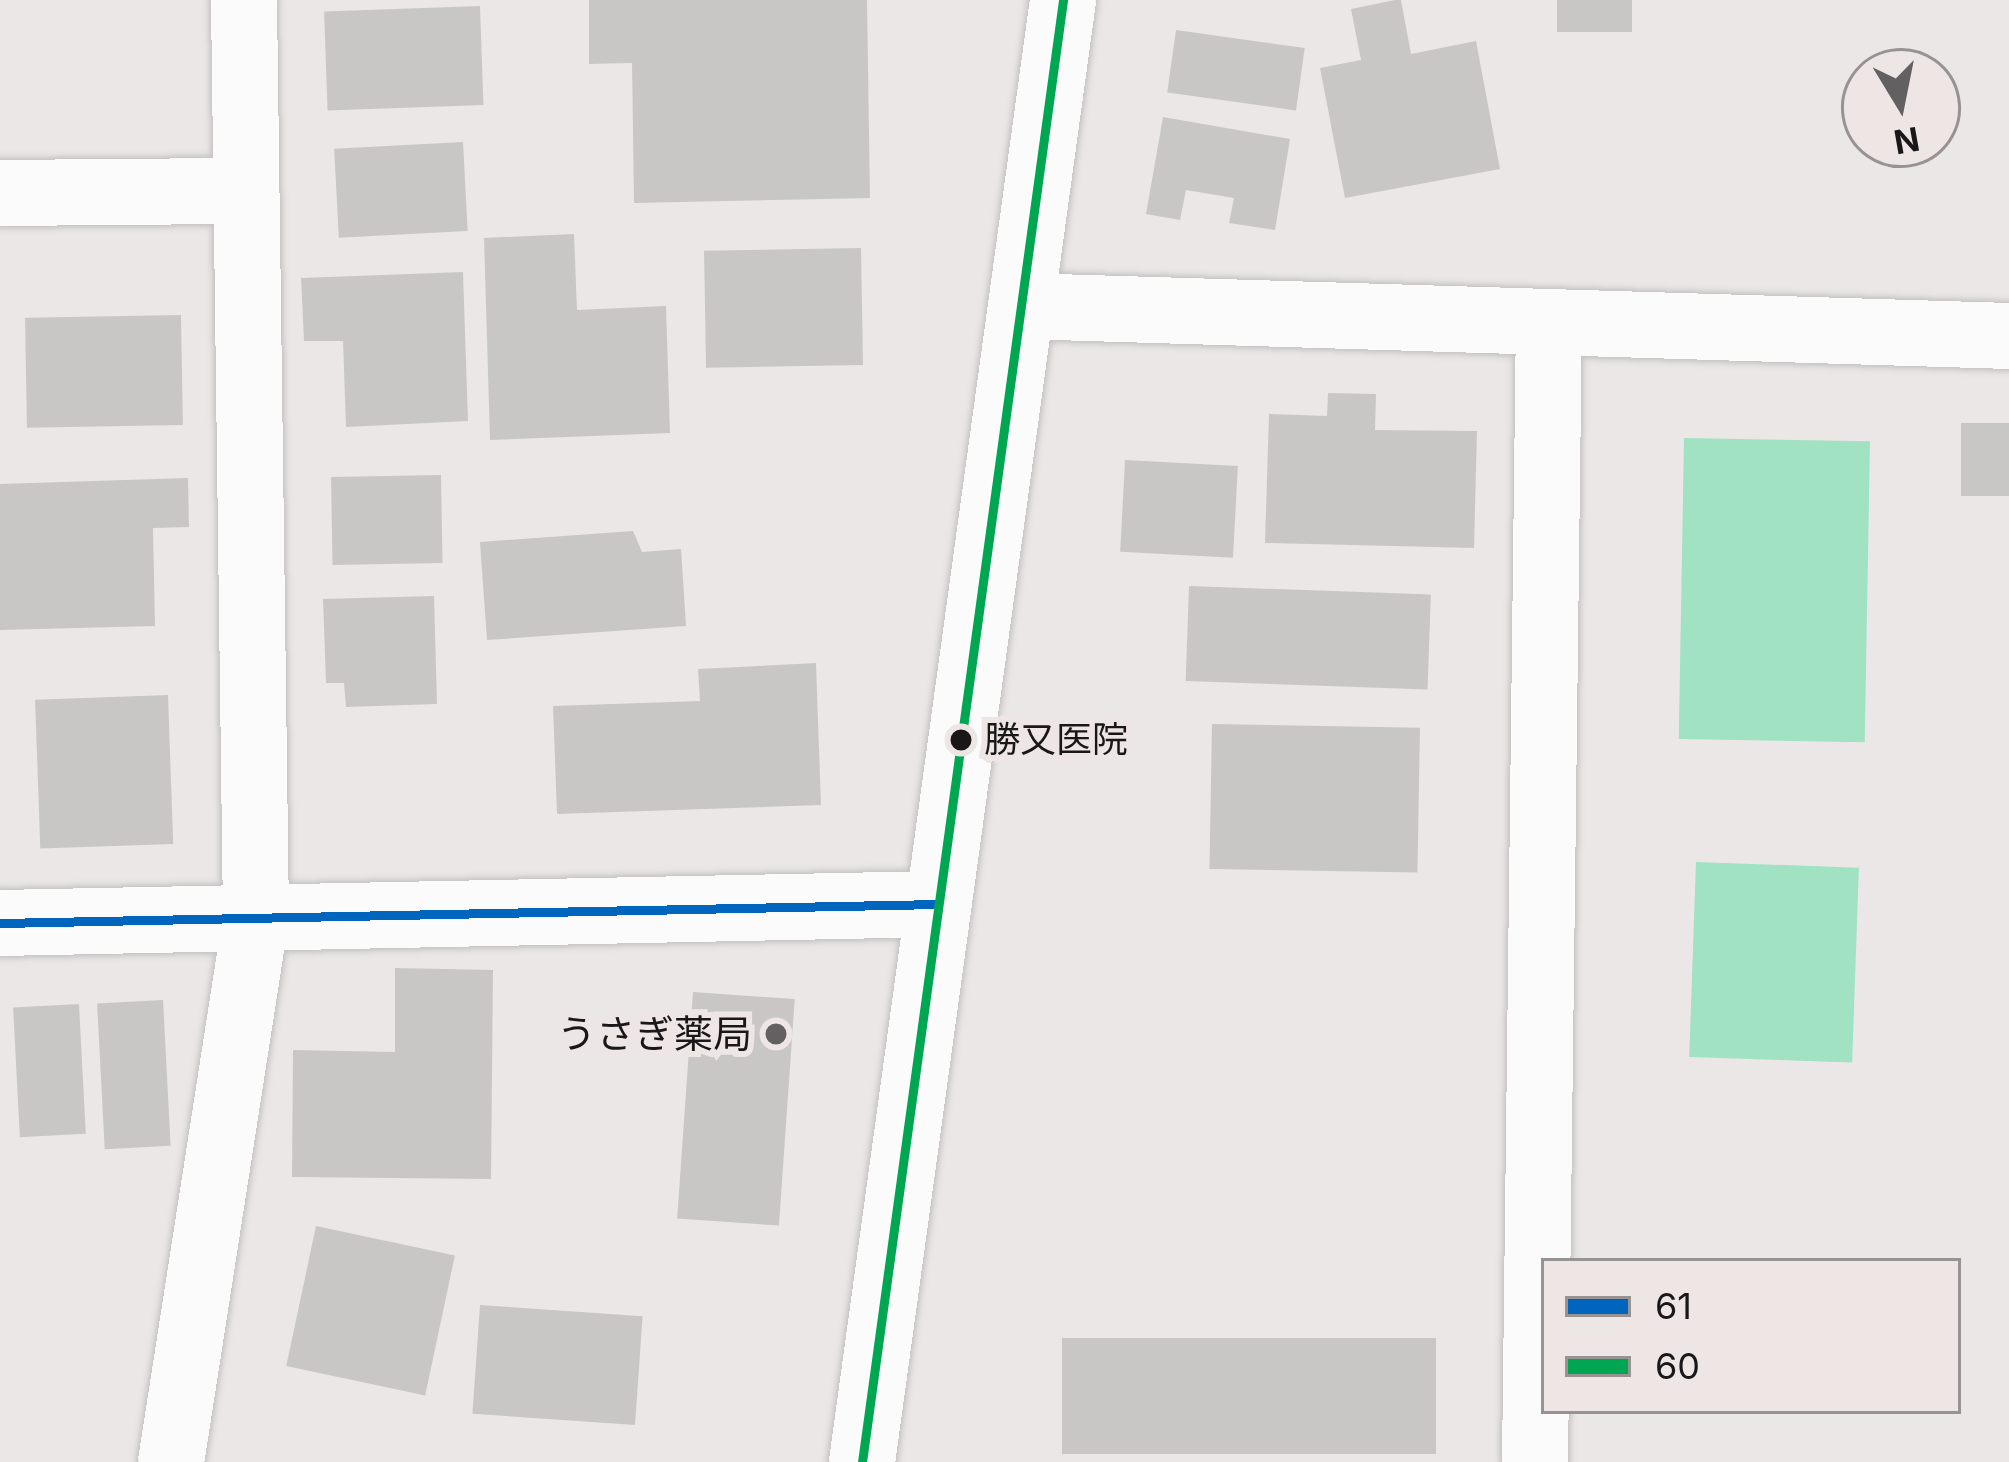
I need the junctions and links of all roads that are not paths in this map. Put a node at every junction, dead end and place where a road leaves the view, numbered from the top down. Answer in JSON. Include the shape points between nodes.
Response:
{"nodes":[{"id":1,"x":244,"y":0,"type":"edge"},
{"id":2,"x":1063,"y":0,"type":"edge"},
{"id":3,"x":243,"y":191,"type":"junction"},
{"id":4,"x":0,"y":193,"type":"edge"},
{"id":5,"x":1022,"y":306,"type":"junction"},
{"id":6,"x":1549,"y":322,"type":"junction"},
{"id":7,"x":2009,"y":336,"type":"edge"},
{"id":8,"x":937,"y":904,"type":"junction"},
{"id":9,"x":256,"y":916,"type":"junction"},
{"id":10,"x":0,"y":923,"type":"edge"},
{"id":11,"x":171,"y":1462,"type":"edge"},
{"id":12,"x":862,"y":1462,"type":"edge"},
{"id":13,"x":1534,"y":1462,"type":"edge"}],
"edges":[{"from":1,"to":3,"type":"street"},
{"from":2,"to":5,"type":"street"},
{"from":3,"to":4,"type":"street"},
{"from":3,"to":9,"type":"street"},
{"from":5,"to":6,"type":"street"},
{"from":5,"to":8,"type":"street"},
{"from":6,"to":7,"type":"street"},
{"from":6,"to":13,"type":"street"},
{"from":8,"to":9,"type":"street"},
{"from":8,"to":12,"type":"street"},
{"from":9,"to":10,"type":"street"},
{"from":9,"to":11,"type":"street"}]}
